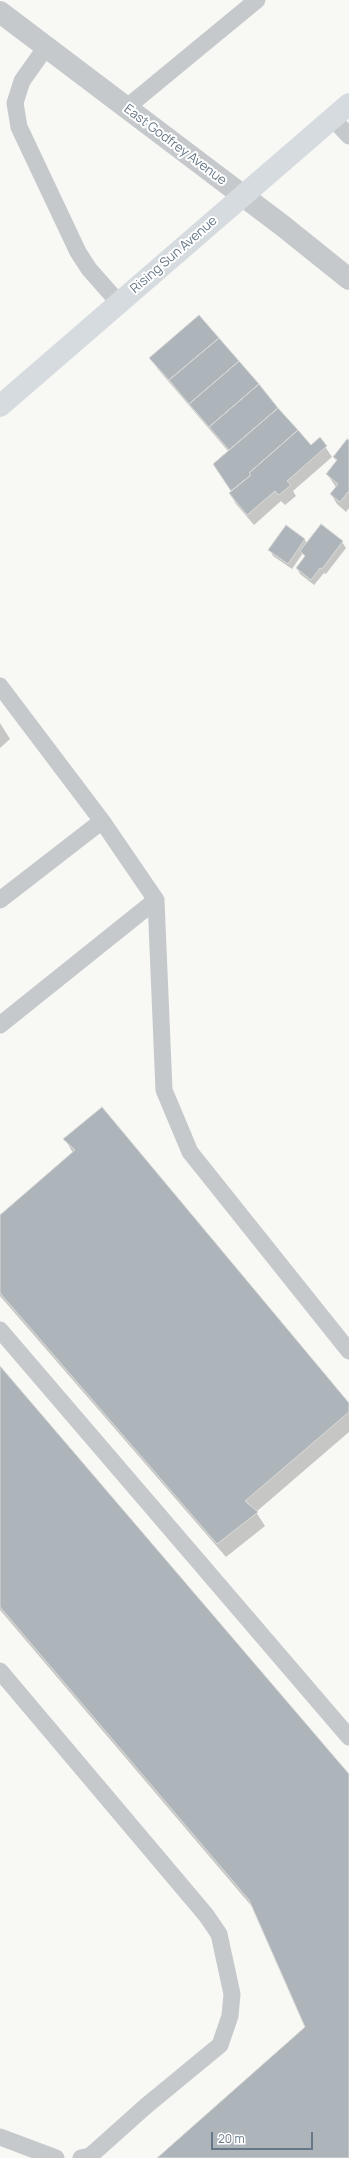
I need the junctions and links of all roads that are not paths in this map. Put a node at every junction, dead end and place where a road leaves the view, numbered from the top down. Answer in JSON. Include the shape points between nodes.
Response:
{"nodes":[{"id":1,"x":257,"y":0,"type":"edge"},
{"id":2,"x":0,"y":12,"type":"edge"},
{"id":3,"x":46,"y":47,"type":"junction"},
{"id":4,"x":349,"y":104,"type":"edge"},
{"id":5,"x":126,"y":108,"type":"junction"},
{"id":6,"x":332,"y":118,"type":"junction"},
{"id":7,"x":349,"y":136,"type":"edge"},
{"id":8,"x":243,"y":196,"type":"junction"},
{"id":9,"x":349,"y":279,"type":"edge"},
{"id":10,"x":119,"y":303,"type":"junction"},
{"id":11,"x":0,"y":406,"type":"edge"},
{"id":12,"x":0,"y":686,"type":"edge"},
{"id":13,"x":102,"y":821,"type":"junction"},
{"id":14,"x":0,"y":900,"type":"edge"},
{"id":15,"x":156,"y":900,"type":"junction"},
{"id":16,"x":0,"y":1025,"type":"edge"},
{"id":17,"x":0,"y":1330,"type":"edge"},
{"id":18,"x":349,"y":1351,"type":"edge"},
{"id":19,"x":0,"y":1671,"type":"edge"},
{"id":20,"x":349,"y":1737,"type":"edge"},
{"id":21,"x":0,"y":2137,"type":"edge"},
{"id":22,"x":56,"y":2158,"type":"edge"},
{"id":23,"x":81,"y":2158,"type":"edge"}],
"edges":[{"from":1,"to":5,"type":"lane"},
{"from":2,"to":3,"type":"street","name":"East Godfrey Avenue"},
{"from":3,"to":5,"type":"street","name":"East Godfrey Avenue"},
{"from":3,"to":10,"type":"lane","via":[[22,81],[15,103],[19,127],[78,252],[89,269]]},
{"from":4,"to":6,"type":"main road","name":"Rising Sun Avenue"},
{"from":5,"to":8,"type":"street","name":"East Godfrey Avenue"},
{"from":6,"to":7,"type":"lane"},
{"from":6,"to":8,"type":"main road","name":"Rising Sun Avenue"},
{"from":8,"to":9,"type":"street","name":"East Godfrey Avenue"},
{"from":8,"to":10,"type":"main road","name":"Rising Sun Avenue"},
{"from":10,"to":11,"type":"main road","name":"Rising Sun Avenue"},
{"from":12,"to":13,"type":"lane"},
{"from":13,"to":14,"type":"lane"},
{"from":13,"to":15,"type":"lane"},
{"from":15,"to":16,"type":"lane"},
{"from":15,"to":18,"type":"lane","via":[[164,1090],[190,1152]]},
{"from":17,"to":20,"type":"lane"},
{"from":19,"to":23,"type":"lane","via":[[206,1915],[219,1934],[232,1994],[230,2016],[220,2046],[90,2156]]},
{"from":21,"to":22,"type":"lane"}]}
